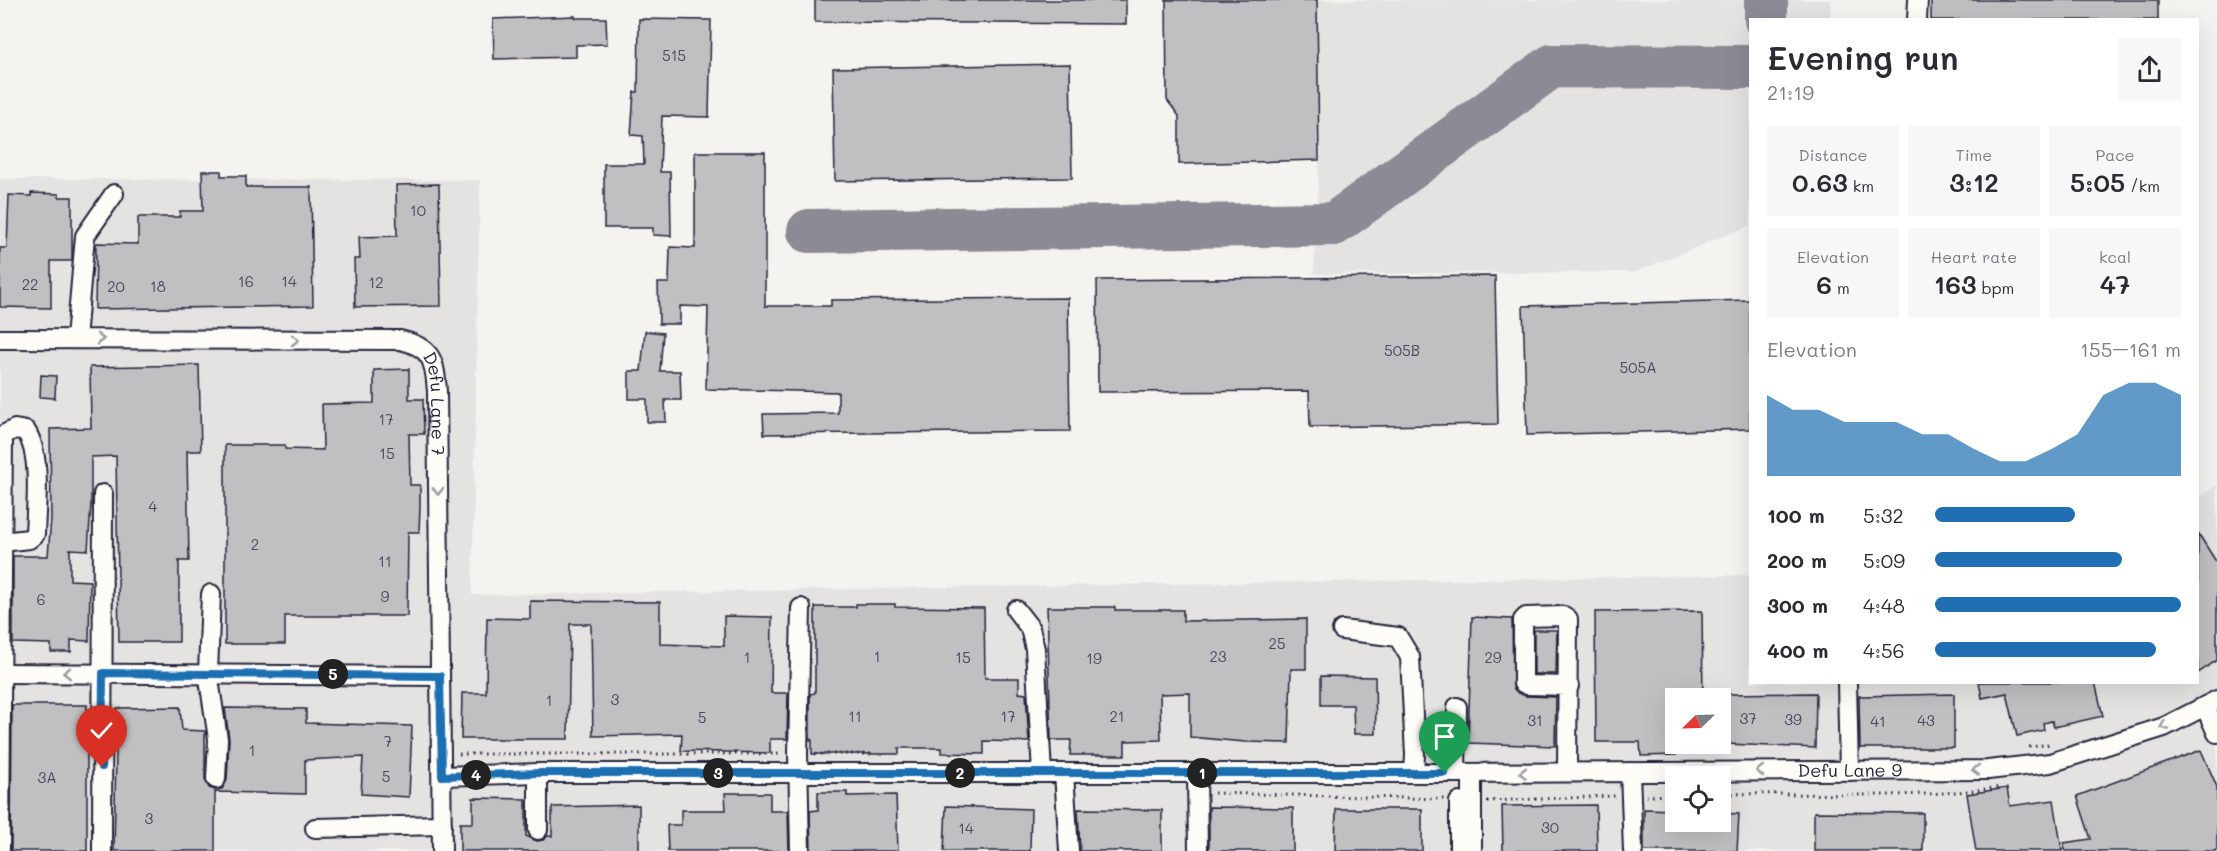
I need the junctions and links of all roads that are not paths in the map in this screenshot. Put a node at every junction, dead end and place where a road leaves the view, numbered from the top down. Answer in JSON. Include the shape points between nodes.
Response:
{"nodes":[{"id":1,"x":1918,"y":0,"type":"edge"},
{"id":2,"x":1917,"y":18,"type":"edge"},
{"id":3,"x":114,"y":194,"type":"dead end"},
{"id":4,"x":0,"y":339,"type":"edge"},
{"id":5,"x":76,"y":339,"type":"junction"},
{"id":6,"x":103,"y":494,"type":"dead end"},
{"id":7,"x":2,"y":542,"type":"junction"},
{"id":8,"x":211,"y":594,"type":"dead end"},
{"id":9,"x":801,"y":608,"type":"dead end"},
{"id":10,"x":1016,"y":610,"type":"dead end"},
{"id":11,"x":1342,"y":630,"type":"dead end"},
{"id":12,"x":0,"y":673,"type":"edge"},
{"id":13,"x":103,"y":673,"type":"junction"},
{"id":14,"x":208,"y":673,"type":"junction"},
{"id":15,"x":440,"y":676,"type":"junction"},
{"id":16,"x":1847,"y":684,"type":"edge"},
{"id":17,"x":1569,"y":686,"type":"dead end"},
{"id":18,"x":2211,"y":703,"type":"edge"},
{"id":19,"x":1457,"y":707,"type":"dead end"},
{"id":20,"x":2217,"y":733,"type":"edge"},
{"id":21,"x":1849,"y":771,"type":"junction"},
{"id":22,"x":1567,"y":772,"type":"junction"},
{"id":23,"x":1630,"y":772,"type":"junction"},
{"id":24,"x":538,"y":773,"type":"junction"},
{"id":25,"x":799,"y":773,"type":"junction"},
{"id":26,"x":1042,"y":773,"type":"junction"},
{"id":27,"x":1064,"y":773,"type":"junction"},
{"id":28,"x":1197,"y":773,"type":"junction"},
{"id":29,"x":1414,"y":773,"type":"junction"},
{"id":30,"x":1463,"y":773,"type":"junction"},
{"id":31,"x":449,"y":776,"type":"junction"},
{"id":32,"x":216,"y":779,"type":"dead end"},
{"id":33,"x":442,"y":825,"type":"junction"},
{"id":34,"x":315,"y":828,"type":"dead end"},
{"id":35,"x":538,"y":830,"type":"dead end"},
{"id":36,"x":0,"y":851,"type":"edge"},
{"id":37,"x":102,"y":851,"type":"edge"},
{"id":38,"x":442,"y":851,"type":"edge"},
{"id":39,"x":800,"y":851,"type":"edge"},
{"id":40,"x":1069,"y":851,"type":"edge"},
{"id":41,"x":1198,"y":851,"type":"edge"},
{"id":42,"x":1459,"y":851,"type":"edge"},
{"id":43,"x":1472,"y":851,"type":"edge"},
{"id":44,"x":1633,"y":851,"type":"edge"}],
"edges":[{"from":1,"to":2,"type":"street"},
{"from":3,"to":5,"type":"street","via":[[85,236]]},
{"from":4,"to":5,"type":"street","name":"Defu Lane 7"},
{"from":5,"to":15,"type":"street","name":"Defu Lane 7","one_way":true,"via":[[400,340],[427,351],[436,369],[437,392]]},
{"from":6,"to":13,"type":"street"},
{"from":7,"to":7,"type":"street","via":[[3,435],[15,429],[26,430],[33,441],[35,534],[29,539]]},
{"from":7,"to":12,"type":"street"},
{"from":8,"to":14,"type":"street"},
{"from":9,"to":25,"type":"street"},
{"from":10,"to":26,"type":"street","via":[[1030,627],[1035,649]]},
{"from":11,"to":29,"type":"street","via":[[1398,637],[1407,648]]},
{"from":13,"to":12,"type":"street","one_way":true},
{"from":12,"to":36,"type":"street"},
{"from":13,"to":14,"type":"street"},
{"from":13,"to":37,"type":"street"},
{"from":14,"to":15,"type":"street"},
{"from":14,"to":32,"type":"street","via":[[218,739]]},
{"from":15,"to":31,"type":"street","name":"Defu Lane 7"},
{"from":16,"to":21,"type":"street"},
{"from":17,"to":22,"type":"street"},
{"from":18,"to":20,"type":"street"},
{"from":18,"to":21,"type":"street","name":"Defu Lane 9","one_way":true,"via":[[2164,727],[2050,763],[1988,770]]},
{"from":19,"to":30,"type":"street"},
{"from":21,"to":23,"type":"street","name":"Defu Lane 9","one_way":true},
{"from":22,"to":23,"type":"street","name":"Defu Lane 9"},
{"from":22,"to":30,"type":"street","name":"Defu Lane 9","one_way":true},
{"from":23,"to":44,"type":"street"},
{"from":24,"to":25,"type":"street","name":"Defu Lane 9"},
{"from":24,"to":31,"type":"street","name":"Defu Lane 9"},
{"from":24,"to":35,"type":"street"},
{"from":25,"to":26,"type":"street","name":"Defu Lane 9"},
{"from":25,"to":39,"type":"street"},
{"from":26,"to":27,"type":"street","name":"Defu Lane 9"},
{"from":27,"to":28,"type":"street","name":"Defu Lane 9"},
{"from":27,"to":40,"type":"street"},
{"from":28,"to":29,"type":"street","name":"Defu Lane 9"},
{"from":28,"to":41,"type":"street"},
{"from":29,"to":30,"type":"street","name":"Defu Lane 9"},
{"from":30,"to":42,"type":"street"},
{"from":30,"to":43,"type":"street"},
{"from":31,"to":33,"type":"street","name":"Defu Lane 7"},
{"from":33,"to":34,"type":"street"},
{"from":33,"to":38,"type":"street","name":"Defu Lane 7"}]}
